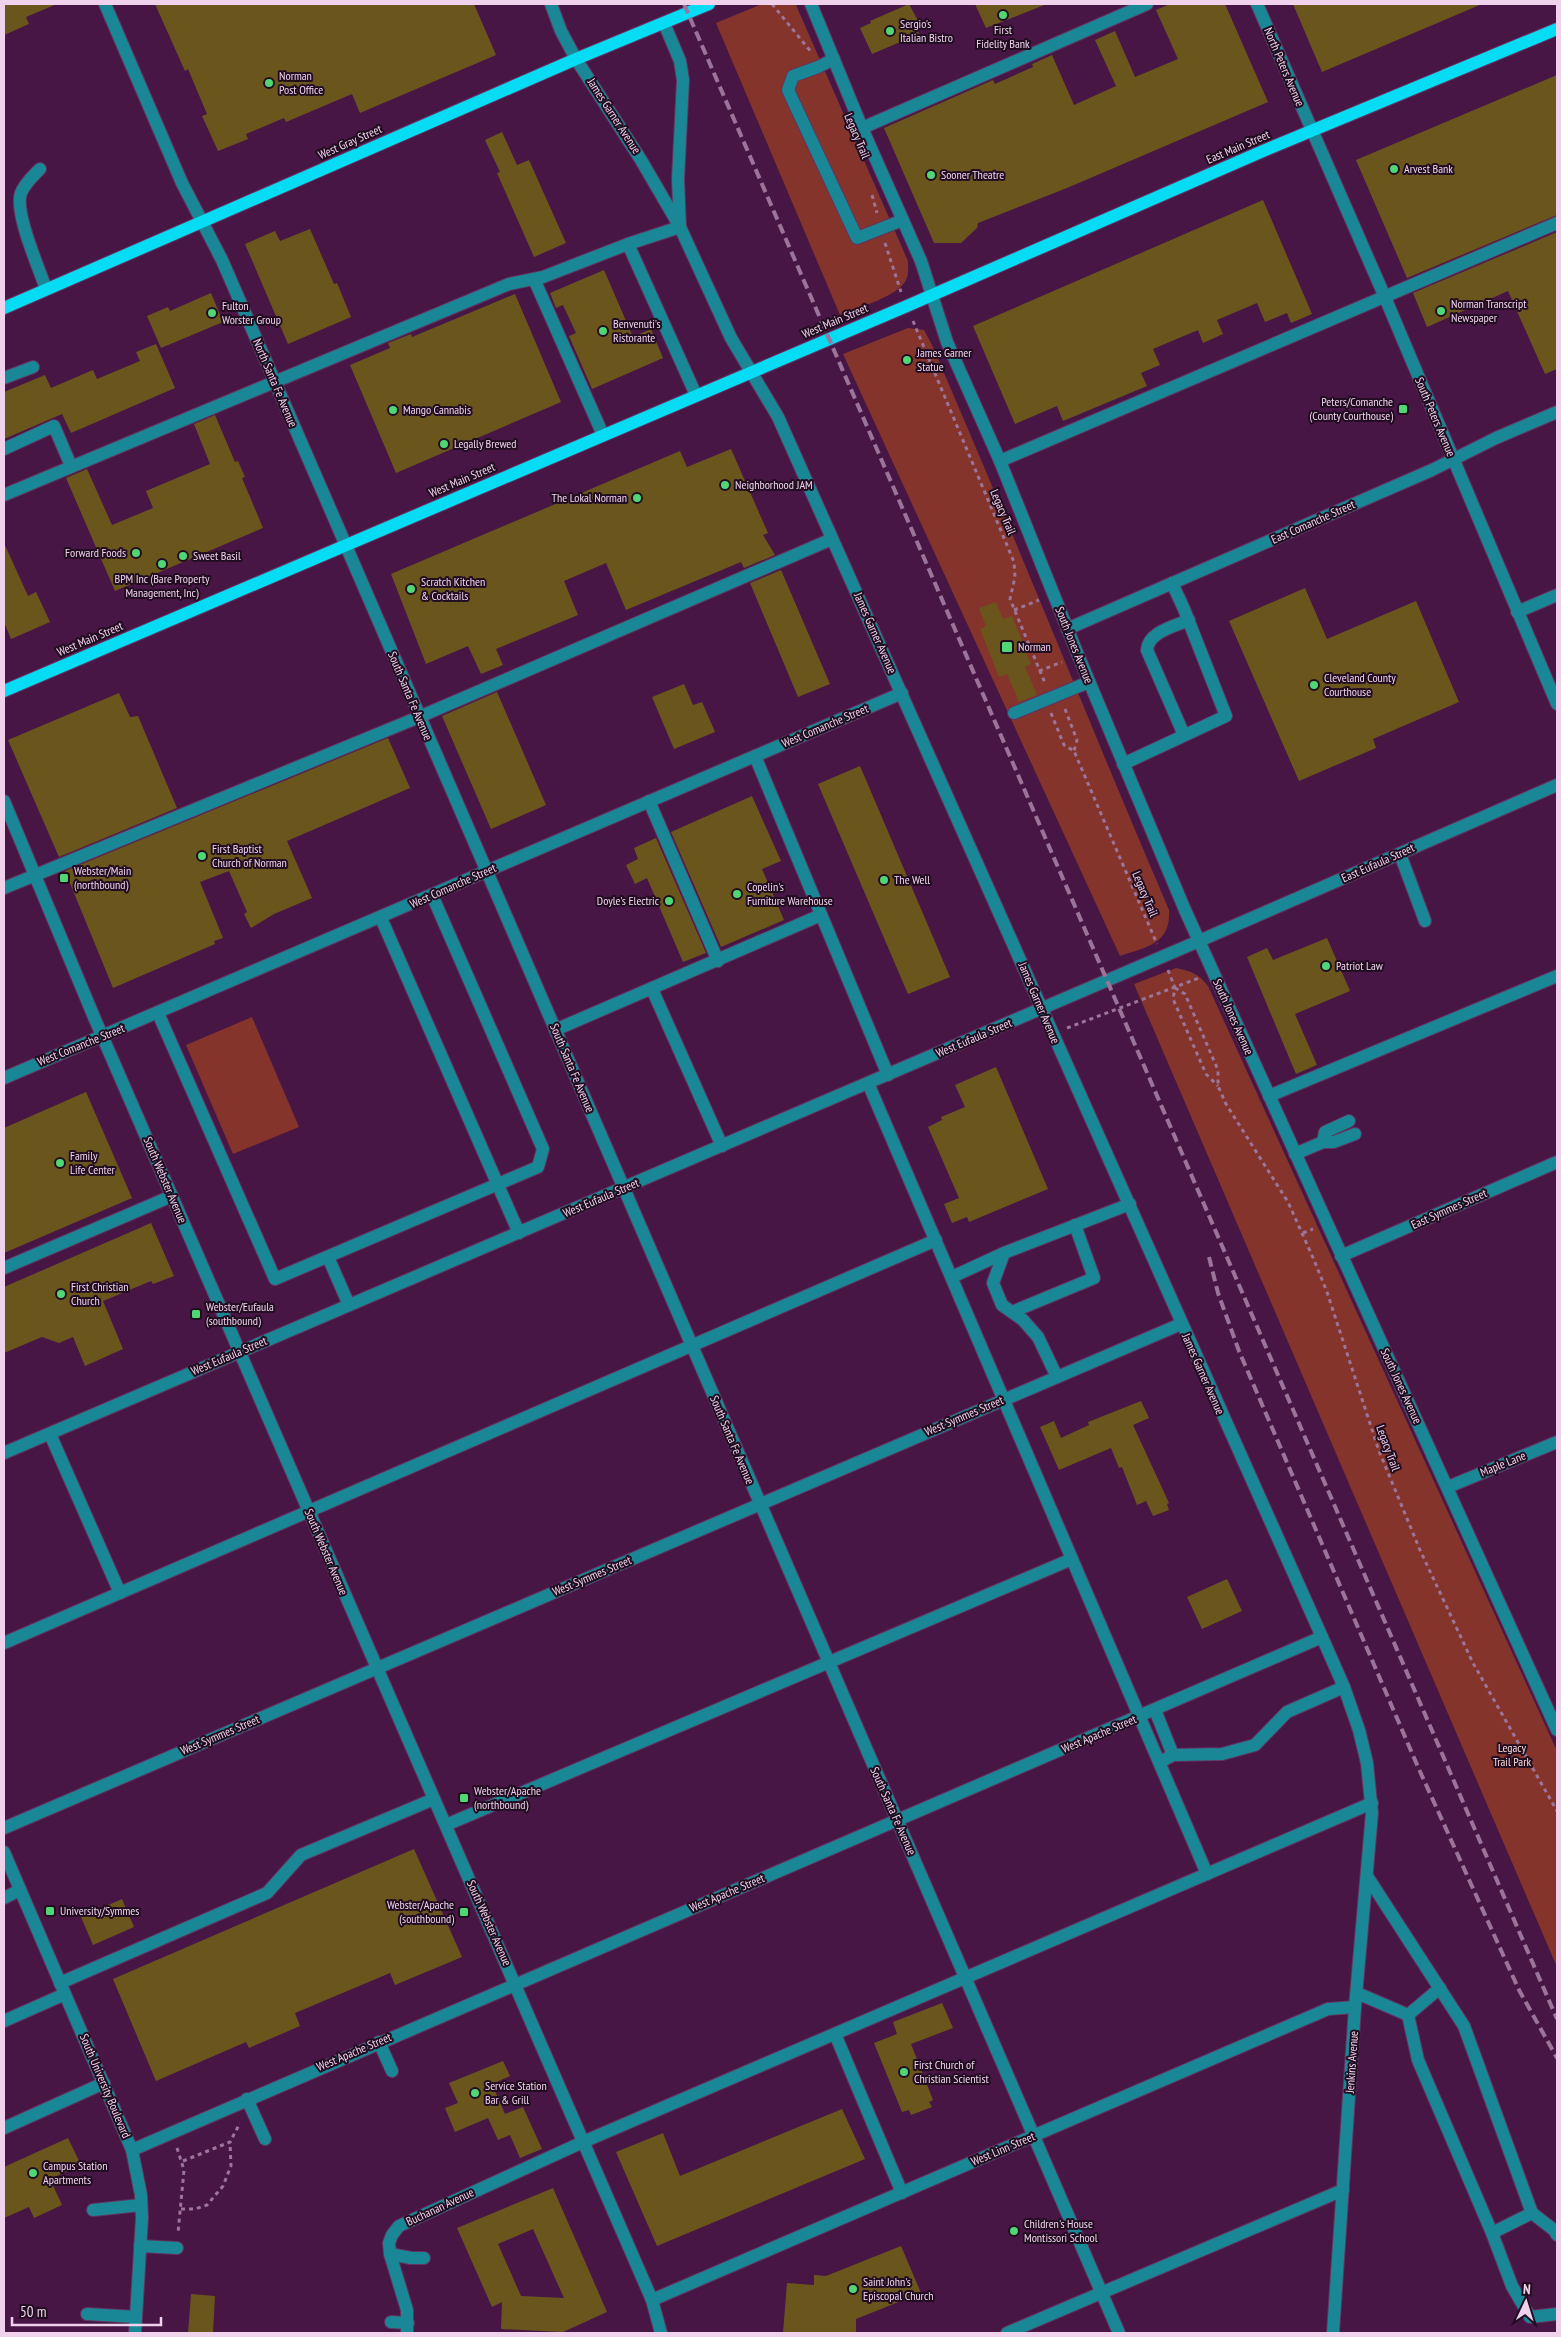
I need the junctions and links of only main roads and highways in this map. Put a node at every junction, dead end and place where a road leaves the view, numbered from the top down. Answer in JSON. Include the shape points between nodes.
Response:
{"nodes":[{"id":1,"x":709,"y":4,"type":"edge"},
{"id":2,"x":1557,"y":29,"type":"edge"},
{"id":3,"x":932,"y":295,"type":"joint"},
{"id":4,"x":4,"y":308,"type":"edge"},
{"id":5,"x":4,"y":691,"type":"edge"}],
"edges":[{"from":1,"to":4,"type":"main road","name":"West Gray Street"},
{"from":2,"to":3,"type":"main road","name":"East Main Street","via":[[1311,130]]},
{"from":3,"to":5,"type":"main road","name":"West Main Street"}]}
